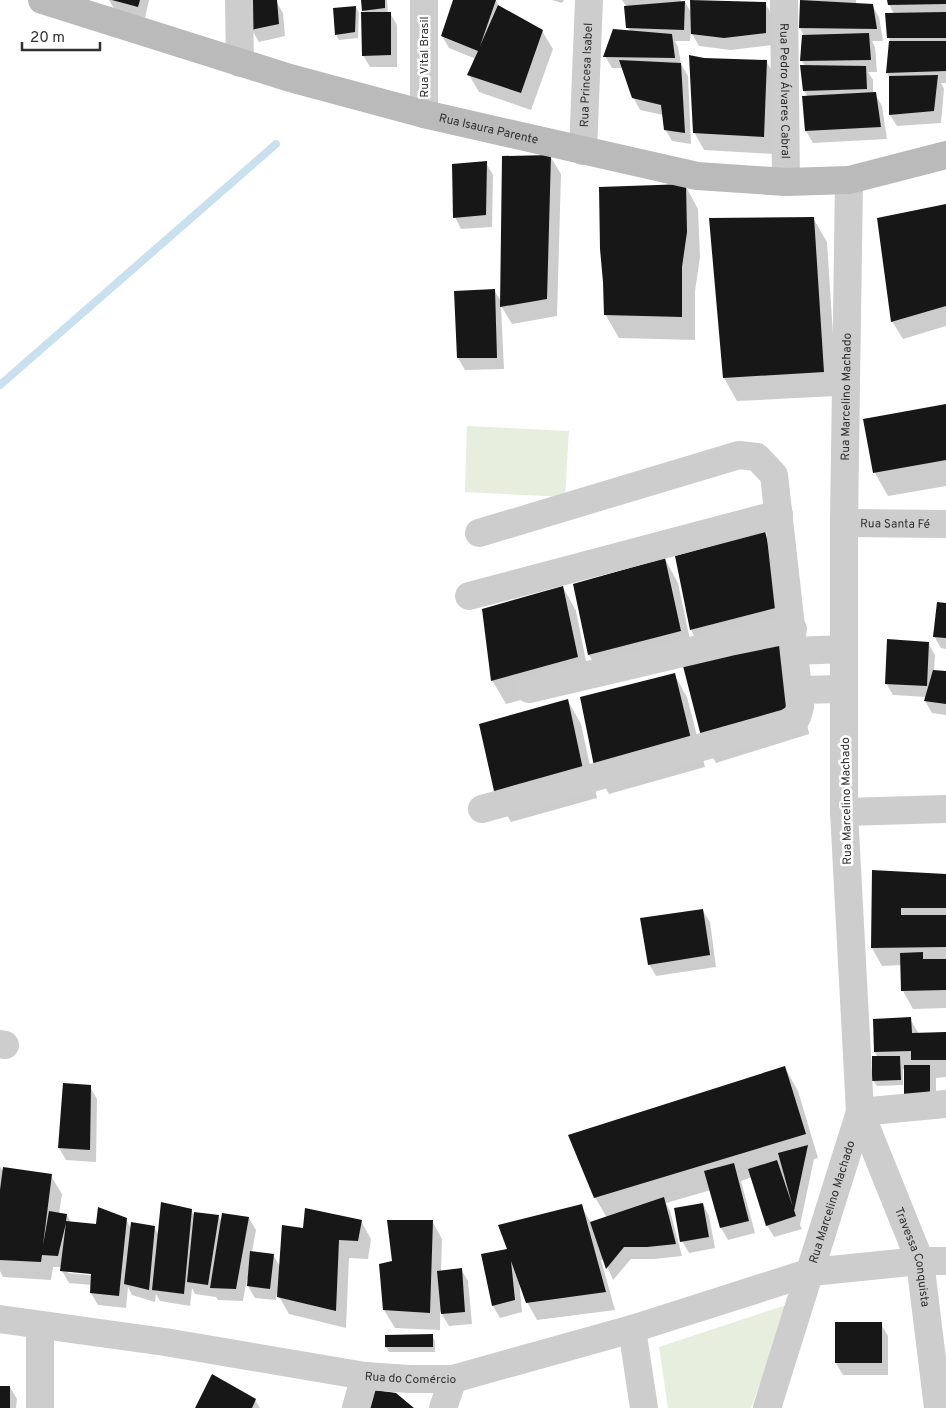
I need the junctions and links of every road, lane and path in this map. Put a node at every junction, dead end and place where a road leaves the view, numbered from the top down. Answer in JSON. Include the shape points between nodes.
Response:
{"nodes":[{"id":1,"x":239,"y":0,"type":"edge"},
{"id":2,"x":424,"y":0,"type":"edge"},
{"id":3,"x":588,"y":0,"type":"edge"},
{"id":4,"x":784,"y":0,"type":"edge"},
{"id":5,"x":52,"y":2,"type":"edge"},
{"id":6,"x":240,"y":63,"type":"junction"},
{"id":7,"x":424,"y":114,"type":"junction"},
{"id":8,"x":583,"y":151,"type":"junction"},
{"id":9,"x":946,"y":155,"type":"edge"},
{"id":10,"x":849,"y":180,"type":"junction"},
{"id":11,"x":786,"y":182,"type":"junction"},
{"id":12,"x":779,"y":514,"type":"junction"},
{"id":13,"x":844,"y":523,"type":"junction"},
{"id":14,"x":946,"y":524,"type":"edge"},
{"id":15,"x":479,"y":533,"type":"dead end"},
{"id":16,"x":469,"y":596,"type":"dead end"},
{"id":17,"x":794,"y":640,"type":"junction"},
{"id":18,"x":844,"y":649,"type":"junction"},
{"id":19,"x":529,"y":689,"type":"dead end"},
{"id":20,"x":844,"y":689,"type":"junction"},
{"id":21,"x":799,"y":690,"type":"junction"},
{"id":22,"x":482,"y":809,"type":"dead end"},
{"id":23,"x":946,"y":809,"type":"edge"},
{"id":24,"x":844,"y":812,"type":"junction"},
{"id":25,"x":946,"y":1104,"type":"edge"},
{"id":26,"x":860,"y":1112,"type":"junction"},
{"id":27,"x":933,"y":1261,"type":"edge"},
{"id":28,"x":810,"y":1272,"type":"junction"},
{"id":29,"x":0,"y":1319,"type":"edge"},
{"id":30,"x":40,"y":1325,"type":"junction"},
{"id":31,"x":632,"y":1329,"type":"junction"},
{"id":32,"x":365,"y":1376,"type":"junction"},
{"id":33,"x":453,"y":1379,"type":"junction"},
{"id":34,"x":40,"y":1408,"type":"edge"},
{"id":35,"x":356,"y":1408,"type":"edge"},
{"id":36,"x":443,"y":1408,"type":"edge"},
{"id":37,"x":644,"y":1408,"type":"edge"},
{"id":38,"x":767,"y":1408,"type":"edge"},
{"id":39,"x":938,"y":1408,"type":"edge"}],
"edges":[{"from":1,"to":6,"type":"street"},
{"from":2,"to":7,"type":"street","name":"Rua Vital Brasil"},
{"from":3,"to":8,"type":"street","name":"Rua Princesa Isabel"},
{"from":4,"to":11,"type":"street","name":"Rua Pedro Álvares Cabral"},
{"from":5,"to":6,"type":"street","name":"Rua Isaura Parente"},
{"from":6,"to":7,"type":"street","name":"Rua Isaura Parente"},
{"from":7,"to":8,"type":"street","name":"Rua Isaura Parente"},
{"from":8,"to":11,"type":"street","name":"Rua Isaura Parente","via":[[697,176]]},
{"from":9,"to":10,"type":"street","name":"Rua Isaura Parente"},
{"from":10,"to":11,"type":"street","name":"Rua Isaura Parente"},
{"from":10,"to":13,"type":"street","name":"Rua Marcelino Machado"},
{"from":12,"to":15,"type":"street","via":[[774,476],[756,458],[739,455]]},
{"from":12,"to":16,"type":"street"},
{"from":12,"to":17,"type":"street"},
{"from":13,"to":14,"type":"street","name":"Rua Santa Fé"},
{"from":13,"to":18,"type":"street","name":"Rua Marcelino Machado"},
{"from":17,"to":18,"type":"street"},
{"from":17,"to":19,"type":"street","via":[[729,642]]},
{"from":17,"to":21,"type":"street"},
{"from":18,"to":20,"type":"street","name":"Rua Marcelino Machado"},
{"from":20,"to":21,"type":"street"},
{"from":20,"to":24,"type":"street","name":"Rua Marcelino Machado"},
{"from":21,"to":22,"type":"street","via":[[797,717],[787,723]]},
{"from":23,"to":24,"type":"street"},
{"from":24,"to":26,"type":"street","name":"Rua Marcelino Machado"},
{"from":25,"to":26,"type":"street"},
{"from":26,"to":27,"type":"street","name":"Travessa Conquista"},
{"from":26,"to":28,"type":"street","name":"Rua Marcelino Machado"},
{"from":27,"to":28,"type":"street","name":"Rua do Comércio"},
{"from":27,"to":39,"type":"street","name":"Travessa Conquista"},
{"from":28,"to":31,"type":"street","name":"Rua do Comércio"},
{"from":28,"to":38,"type":"street","name":"Rua Marcelino Machado"},
{"from":29,"to":30,"type":"street","name":"Rua do Comércio"},
{"from":30,"to":32,"type":"street","name":"Rua do Comércio"},
{"from":30,"to":34,"type":"street"},
{"from":31,"to":33,"type":"street","name":"Rua do Comércio"},
{"from":31,"to":37,"type":"street"},
{"from":32,"to":33,"type":"street","name":"Rua do Comércio"},
{"from":32,"to":35,"type":"street"},
{"from":33,"to":36,"type":"street"}]}
